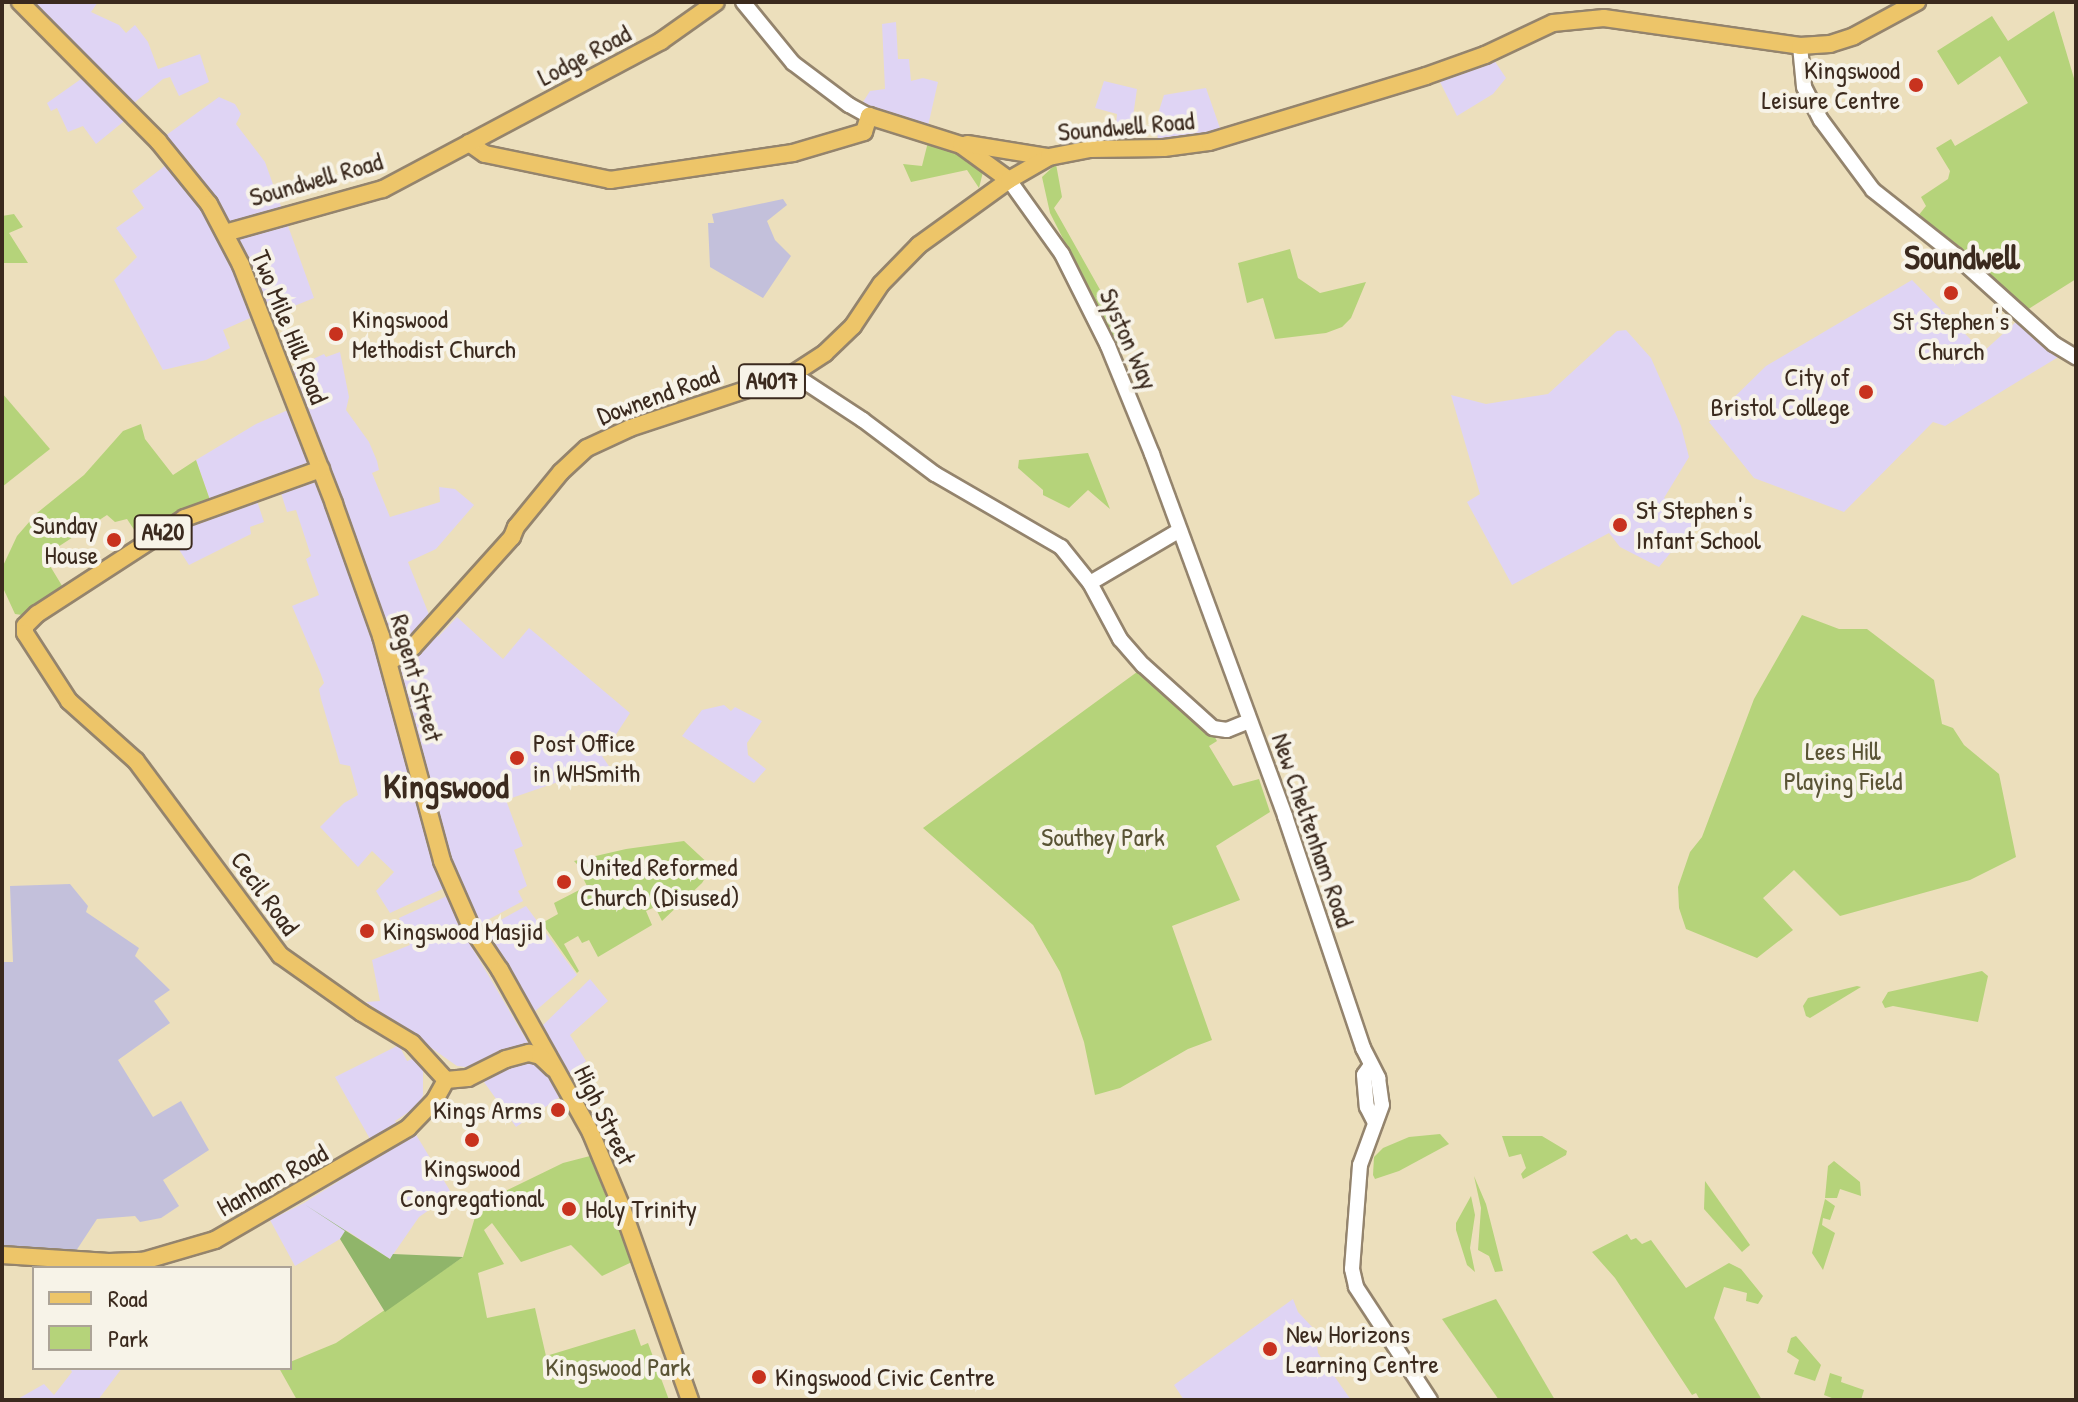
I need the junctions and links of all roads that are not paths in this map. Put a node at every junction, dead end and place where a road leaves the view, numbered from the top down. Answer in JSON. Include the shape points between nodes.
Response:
{"nodes":[{"id":1,"x":20,"y":2,"type":"edge"},
{"id":2,"x":716,"y":2,"type":"edge"},
{"id":3,"x":743,"y":2,"type":"edge"},
{"id":4,"x":1917,"y":2,"type":"edge"},
{"id":5,"x":1800,"y":46,"type":"junction"},
{"id":6,"x":869,"y":116,"type":"junction"},
{"id":7,"x":950,"y":141,"type":"junction"},
{"id":8,"x":469,"y":143,"type":"junction"},
{"id":9,"x":1049,"y":157,"type":"junction"},
{"id":10,"x":1009,"y":180,"type":"junction"},
{"id":11,"x":225,"y":233,"type":"junction"},
{"id":12,"x":2076,"y":357,"type":"edge"},
{"id":13,"x":793,"y":374,"type":"junction"},
{"id":14,"x":321,"y":469,"type":"junction"},
{"id":15,"x":334,"y":504,"type":"joint"},
{"id":16,"x":1180,"y":530,"type":"junction"},
{"id":17,"x":1090,"y":583,"type":"junction"},
{"id":18,"x":389,"y":662,"type":"junction"},
{"id":19,"x":1249,"y":721,"type":"junction"},
{"id":20,"x":536,"y":1035,"type":"junction"},
{"id":21,"x":529,"y":1053,"type":"junction"},
{"id":22,"x":557,"y":1071,"type":"junction"},
{"id":23,"x":446,"y":1080,"type":"junction"},
{"id":24,"x":2,"y":1255,"type":"edge"},
{"id":25,"x":690,"y":1400,"type":"edge"},
{"id":26,"x":1430,"y":1400,"type":"edge"}],
"edges":[{"from":1,"to":11,"type":"main road","name":"Two Mile Hill Road","via":[[158,141]]},
{"from":2,"to":8,"type":"main road","name":"Lodge Road","via":[[661,41]]},
{"from":3,"to":6,"type":"street","via":[[793,63]]},
{"from":4,"to":5,"type":"main road","name":"Soundwell Road","number":"A4017","via":[[1854,36]]},
{"from":5,"to":9,"type":"main road","name":"Soundwell Road","number":"A4017","via":[[1665,25],[1576,19],[1534,29],[1485,55],[1426,76],[1209,142],[1090,149]]},
{"from":5,"to":12,"type":"street","via":[[1804,87],[1821,120],[1873,190]]},
{"from":6,"to":7,"type":"main road"},
{"from":6,"to":8,"type":"main road","via":[[864,132],[793,153],[614,180],[485,154]]},
{"from":7,"to":9,"type":"main road"},
{"from":7,"to":10,"type":"main road","via":[[976,153]]},
{"from":8,"to":11,"type":"main road","name":"Soundwell Road","via":[[383,189]]},
{"from":9,"to":10,"type":"main road","name":"Soundwell Road","number":"A4017"},
{"from":10,"to":13,"type":"main road","name":"Downend Road","number":"A4017","via":[[919,245],[881,284],[853,326]]},
{"from":10,"to":16,"type":"street","name":"Syston Way","via":[[1046,229],[1087,299]]},
{"from":11,"to":14,"type":"main road","name":"Two Mile Hill Road"},
{"from":13,"to":17,"type":"street","name":"New Cheltenham Road","via":[[959,488],[1044,535],[1076,561]]},
{"from":13,"to":18,"type":"main road","name":"Downend Road","number":"A4017","via":[[630,428],[587,448],[413,647]]},
{"from":14,"to":15,"type":"main road","name":"Two Mile Hill Road"},
{"from":14,"to":23,"type":"main road","name":"Cecil Road","number":"A420","via":[[185,518],[37,614],[25,629],[72,704],[130,755],[280,955],[412,1043]]},
{"from":15,"to":18,"type":"main road","name":"Regent Street"},
{"from":16,"to":17,"type":"street"},
{"from":16,"to":19,"type":"street","name":"Syston Way"},
{"from":17,"to":19,"type":"street","name":"New Cheltenham Road","via":[[1120,639],[1190,709],[1220,731]]},
{"from":18,"to":20,"type":"main road","name":"Regent Street","via":[[443,863],[471,927]]},
{"from":19,"to":26,"type":"street","name":"New Cheltenham Road","via":[[1378,1078],[1382,1105],[1360,1165],[1352,1269],[1356,1287]]},
{"from":20,"to":21,"type":"main road"},
{"from":20,"to":22,"type":"main road","name":"High Street"},
{"from":21,"to":22,"type":"main road"},
{"from":21,"to":23,"type":"main road","via":[[468,1078]]},
{"from":22,"to":25,"type":"main road","name":"High Street","via":[[613,1185]]},
{"from":23,"to":24,"type":"main road","name":"Hanham Road","via":[[408,1128],[215,1240],[143,1261]]}]}
